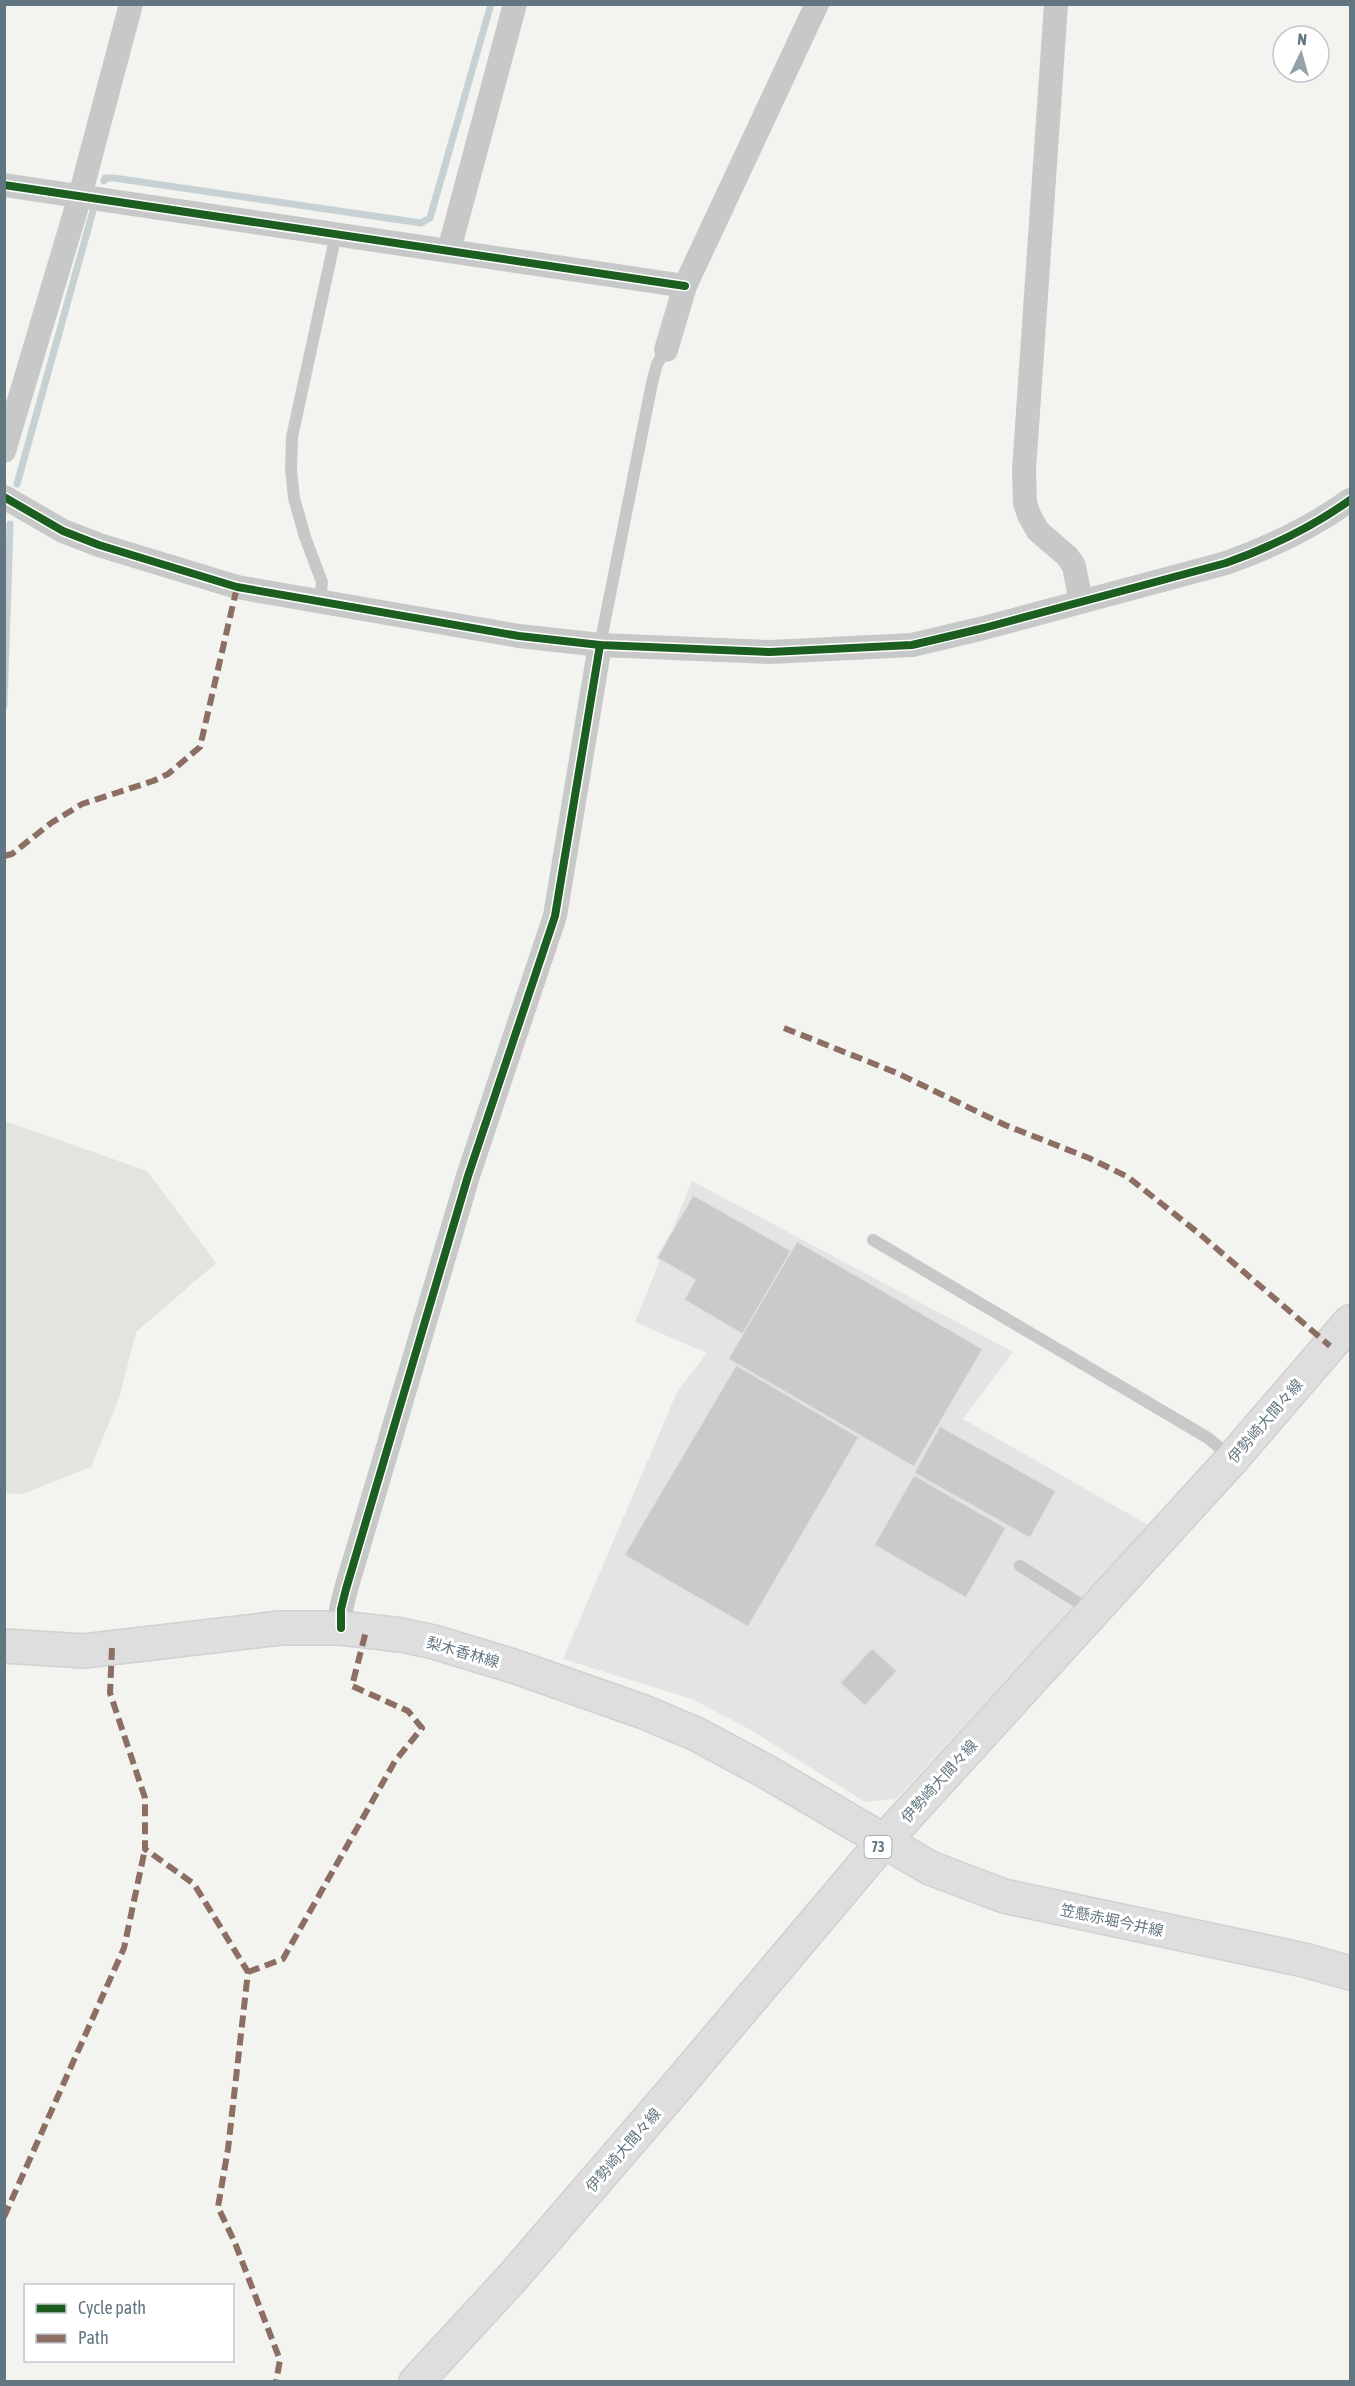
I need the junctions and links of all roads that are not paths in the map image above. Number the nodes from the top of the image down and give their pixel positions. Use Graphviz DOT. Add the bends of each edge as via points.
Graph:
graph roads {
  1 [pos="131,4"];
  2 [pos="515,4"];
  3 [pos="817,4"];
  4 [pos="1056,4"];
  5 [pos="4,185"];
  6 [pos="80,196"];
  7 [pos="336,234"];
  8 [pos="450,250"];
  9 [pos="685,286"];
  10 [pos="666,350"];
  11 [pos="4,451"];
  12 [pos="4,497"];
  13 [pos="1350,500"];
  14 [pos="320,602"];
  15 [pos="1081,602"];
  16 [pos="600,645"];
  17 [pos="873,1240"];
  18 [pos="1350,1322"];
  19 [pos="1233,1458"];
  20 [pos="1020,1566"];
  21 [pos="1091,1614"];
  22 [pos="341,1628"];
  23 [pos="4,1646"];
  24 [pos="883,1842"];
  25 [pos="1350,1972"];
  26 [pos="416,2382"];
  1 -- 6 [label="street"];
  2 -- 8 [label="street"];
  3 -- 9 [label="street"];
  4 -- 15 [label="street" via="1024,492 1033,524 1074,566"];
  5 -- 6 [label="street"];
  6 -- 7 [label="street"];
  6 -- 11 [label="street"];
  7 -- 8 [label="street"];
  7 -- 14 [label="lane" via="292,437 294,498 322,582"];
  8 -- 9 [label="street"];
  9 -- 10 [label="street"];
  10 -- 16 [label="lane" via="652,383"];
  12 -- 14 [label="street" via="63,531 131,556 237,587"];
  13 -- 15 [label="street" via="1319,522 1259,551"];
  14 -- 16 [label="street" via="519,636"];
  15 -- 16 [label="street" via="912,645 770,652"];
  16 -- 22 [label="street" via="555,916 437,1279 346,1589"];
  17 -- 19 [label="lane" via="1208,1438"];
  18 -- 19 [label="main road, 伊勢崎大間々線 / 73"];
  19 -- 21 [label="main road, 伊勢崎大間々線 / 73"];
  20 -- 21 [label="lane"];
  21 -- 24 [label="main road, 伊勢崎大間々線 / 73"];
  22 -- 23 [label="main road, 梨木香林線" via="280,1628 84,1651"];
  22 -- 24 [label="main road, 梨木香林線" via="434,1642 644,1712 726,1749"];
  24 -- 25 [label="main road, 笠懸赤堀今井線" via="930,1868 1004,1896"];
  24 -- 26 [label="main road, 伊勢崎大間々線 / 73" via="512,2278"];
}
